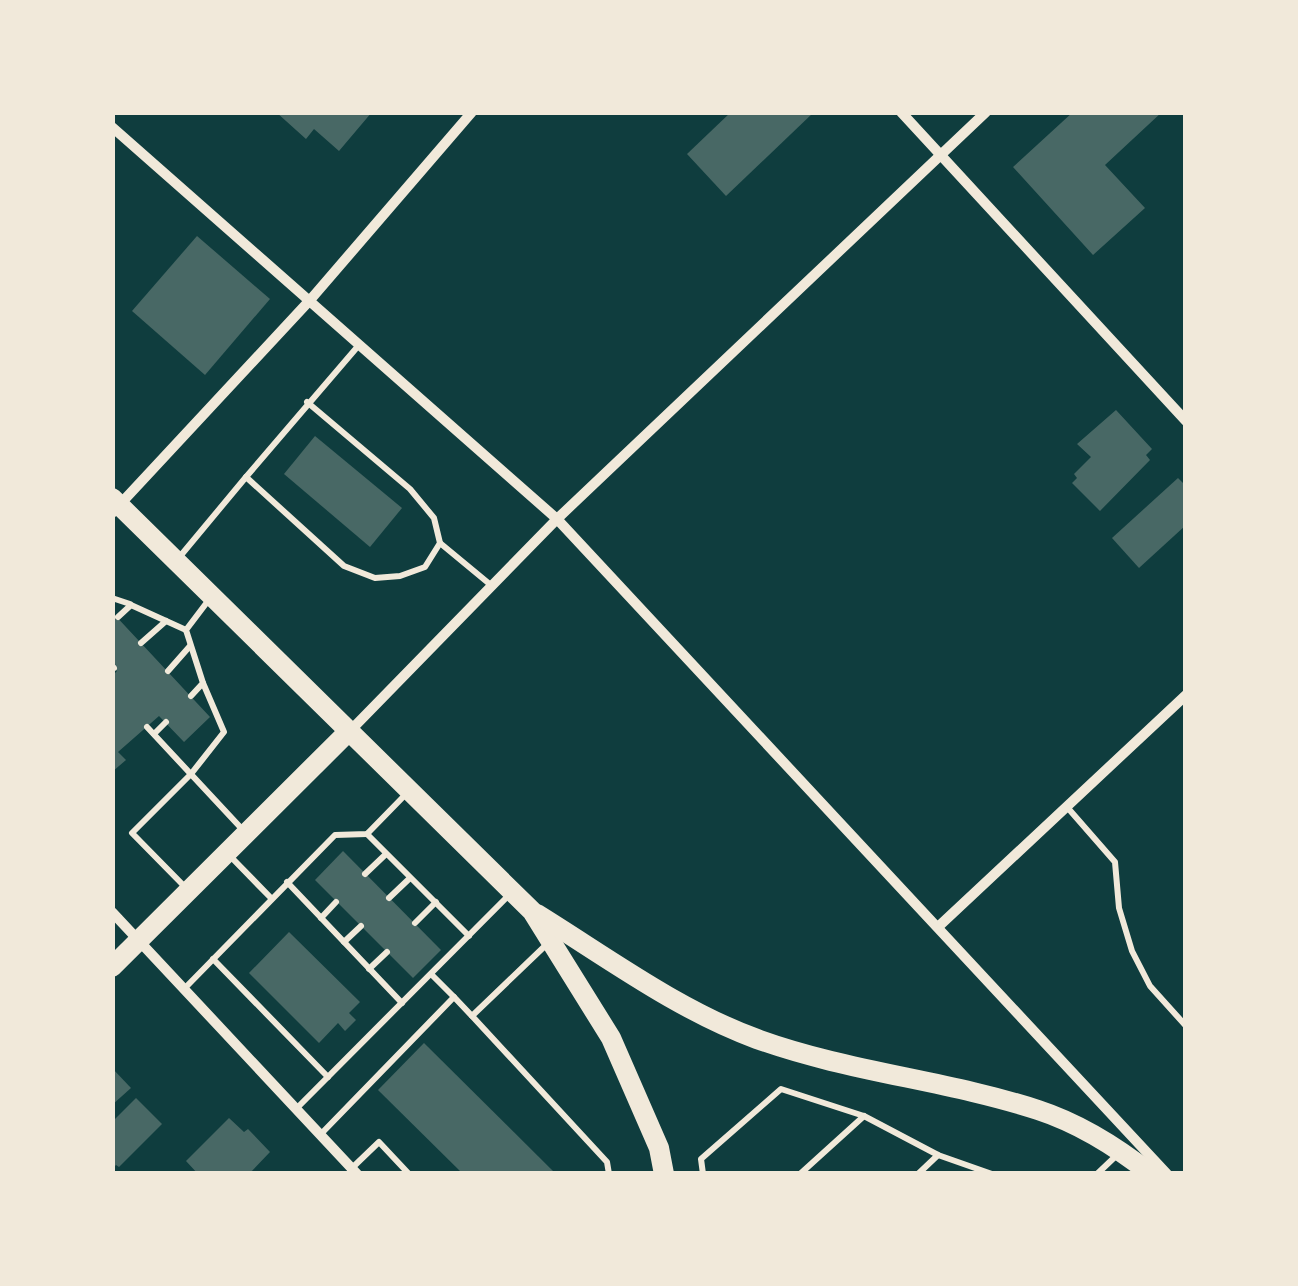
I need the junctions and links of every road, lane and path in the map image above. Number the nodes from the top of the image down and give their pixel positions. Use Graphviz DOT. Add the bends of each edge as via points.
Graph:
graph roads {
  1 [pos="472,112"];
  2 [pos="901,112"];
  3 [pos="986,112"];
  4 [pos="112,126"];
  5 [pos="942,155"];
  6 [pos="310,299"];
  7 [pos="360,344"];
  8 [pos="307,402"];
  9 [pos="1186,421"];
  10 [pos="246,477"];
  11 [pos="115,505"];
  12 [pos="557,520"];
  13 [pos="440,544"];
  14 [pos="176,561"];
  15 [pos="492,586"];
  16 [pos="211,596"];
  17 [pos="112,598"];
  18 [pos="131,605"];
  19 [pos="118,618"];
  20 [pos="166,621"];
  21 [pos="186,630"];
  22 [pos="141,643"];
  23 [pos="191,646"];
  24 [pos="168,671"];
  25 [pos="203,683"];
  26 [pos="1186,695"];
  27 [pos="191,696"];
  28 [pos="166,722"];
  29 [pos="147,727"];
  30 [pos="349,731"];
  31 [pos="154,734"];
  32 [pos="191,774"];
  33 [pos="410,790"];
  34 [pos="1066,806"];
  35 [pos="246,834"];
  36 [pos="367,834"];
  37 [pos="227,853"];
  38 [pos="386,853"];
  39 [pos="365,874"];
  40 [pos="410,877"];
  41 [pos="287,882"];
  42 [pos="189,890"];
  43 [pos="512,892"];
  44 [pos="271,898"];
  45 [pos="389,898"];
  46 [pos="336,902"];
  47 [pos="436,902"];
  48 [pos="532,911"];
  49 [pos="112,912"];
  50 [pos="321,918"];
  51 [pos="414,923"];
  52 [pos="361,926"];
  53 [pos="938,927"];
  54 [pos="469,936"];
  55 [pos="139,940"];
  56 [pos="550,940"];
  57 [pos="344,942"];
  58 [pos="387,952"];
  59 [pos="213,959"];
  60 [pos="112,968"];
  61 [pos="370,969"];
  62 [pos="431,974"];
  63 [pos="184,989"];
  64 [pos="454,996"];
  65 [pos="402,1003"];
  66 [pos="472,1016"];
  67 [pos="1186,1026"];
  68 [pos="328,1077"];
  69 [pos="296,1109"];
  70 [pos="864,1116"];
  71 [pos="320,1134"];
  72 [pos="1122,1150"];
  73 [pos="938,1155"];
  74 [pos="354,1171"];
  75 [pos="409,1174"];
  76 [pos="609,1174"];
  77 [pos="664,1174"];
  78 [pos="703,1174"];
  79 [pos="800,1174"];
  80 [pos="918,1174"];
  81 [pos="992,1174"];
  82 [pos="1097,1174"];
  83 [pos="1150,1174"];
  84 [pos="1167,1174"];
  1 -- 6 [label="street"];
  2 -- 5 [label="street"];
  3 -- 5 [label="street"];
  4 -- 6 [label="street"];
  5 -- 9 [label="street"];
  5 -- 12 [label="street"];
  6 -- 7 [label="street"];
  6 -- 11 [label="street"];
  7 -- 8 [label="lane"];
  7 -- 12 [label="street"];
  8 -- 10 [label="lane"];
  8 -- 13 [label="lane" via="410,489 434,518"];
  10 -- 13 [label="lane" via="344,566 375,578 425,567"];
  10 -- 14 [label="lane"];
  11 -- 14 [label="main road"];
  12 -- 15 [label="street"];
  12 -- 53 [label="street"];
  13 -- 15 [label="lane"];
  14 -- 16 [label="main road"];
  15 -- 30 [label="street"];
  16 -- 21 [label="lane"];
  16 -- 30 [label="main road"];
  17 -- 18 [label="lane"];
  18 -- 19 [label="lane"];
  18 -- 20 [label="lane"];
  20 -- 21 [label="lane"];
  20 -- 22 [label="lane"];
  21 -- 23 [label="lane"];
  23 -- 24 [label="lane"];
  23 -- 25 [label="lane"];
  25 -- 27 [label="lane"];
  25 -- 32 [label="lane" via="224,732"];
  26 -- 34 [label="street"];
  28 -- 31 [label="lane"];
  29 -- 31 [label="lane"];
  30 -- 33 [label="main road"];
  30 -- 35 [label="main road"];
  31 -- 32 [label="lane"];
  32 -- 35 [label="lane"];
  32 -- 42 [label="lane" via="132,832"];
  33 -- 36 [label="lane"];
  33 -- 43 [label="main road"];
  34 -- 53 [label="street"];
  34 -- 67 [label="lane" via="1114,862 1132,951 1150,986"];
  35 -- 37 [label="main road"];
  36 -- 38 [label="lane"];
  36 -- 41 [label="lane" via="335,835"];
  37 -- 42 [label="main road"];
  37 -- 44 [label="lane"];
  38 -- 39 [label="lane"];
  38 -- 40 [label="lane"];
  40 -- 45 [label="lane"];
  40 -- 47 [label="lane"];
  41 -- 44 [label="lane"];
  41 -- 50 [label="lane"];
  42 -- 55 [label="main road"];
  43 -- 48 [label="main road"];
  43 -- 54 [label="lane"];
  44 -- 59 [label="lane"];
  46 -- 50 [label="lane"];
  47 -- 51 [label="lane"];
  47 -- 54 [label="lane"];
  48 -- 56 [label="main road"];
  48 -- 72 [label="main road" via="679,1002 754,1038 1041,1111"];
  49 -- 55 [label="street"];
  50 -- 57 [label="lane"];
  52 -- 57 [label="lane"];
  53 -- 84 [label="street"];
  54 -- 62 [label="lane"];
  55 -- 60 [label="main road"];
  55 -- 63 [label="street"];
  56 -- 66 [label="lane"];
  56 -- 77 [label="main road" via="611,1038"];
  57 -- 61 [label="lane"];
  58 -- 61 [label="lane"];
  59 -- 63 [label="lane"];
  59 -- 68 [label="lane"];
  61 -- 65 [label="lane"];
  62 -- 64 [label="lane"];
  62 -- 65 [label="lane"];
  63 -- 69 [label="street"];
  64 -- 66 [label="lane"];
  64 -- 71 [label="lane"];
  65 -- 68 [label="lane"];
  66 -- 76 [label="lane" via="607,1162"];
  68 -- 69 [label="lane"];
  69 -- 71 [label="street"];
  70 -- 73 [label="lane"];
  70 -- 78 [label="lane" via="781,1088 701,1158"];
  70 -- 79 [label="lane"];
  71 -- 74 [label="street"];
  72 -- 82 [label="lane"];
  72 -- 83 [label="main road"];
  73 -- 80 [label="lane"];
  73 -- 81 [label="lane"];
  74 -- 75 [label="lane" via="379,1142"];
}
